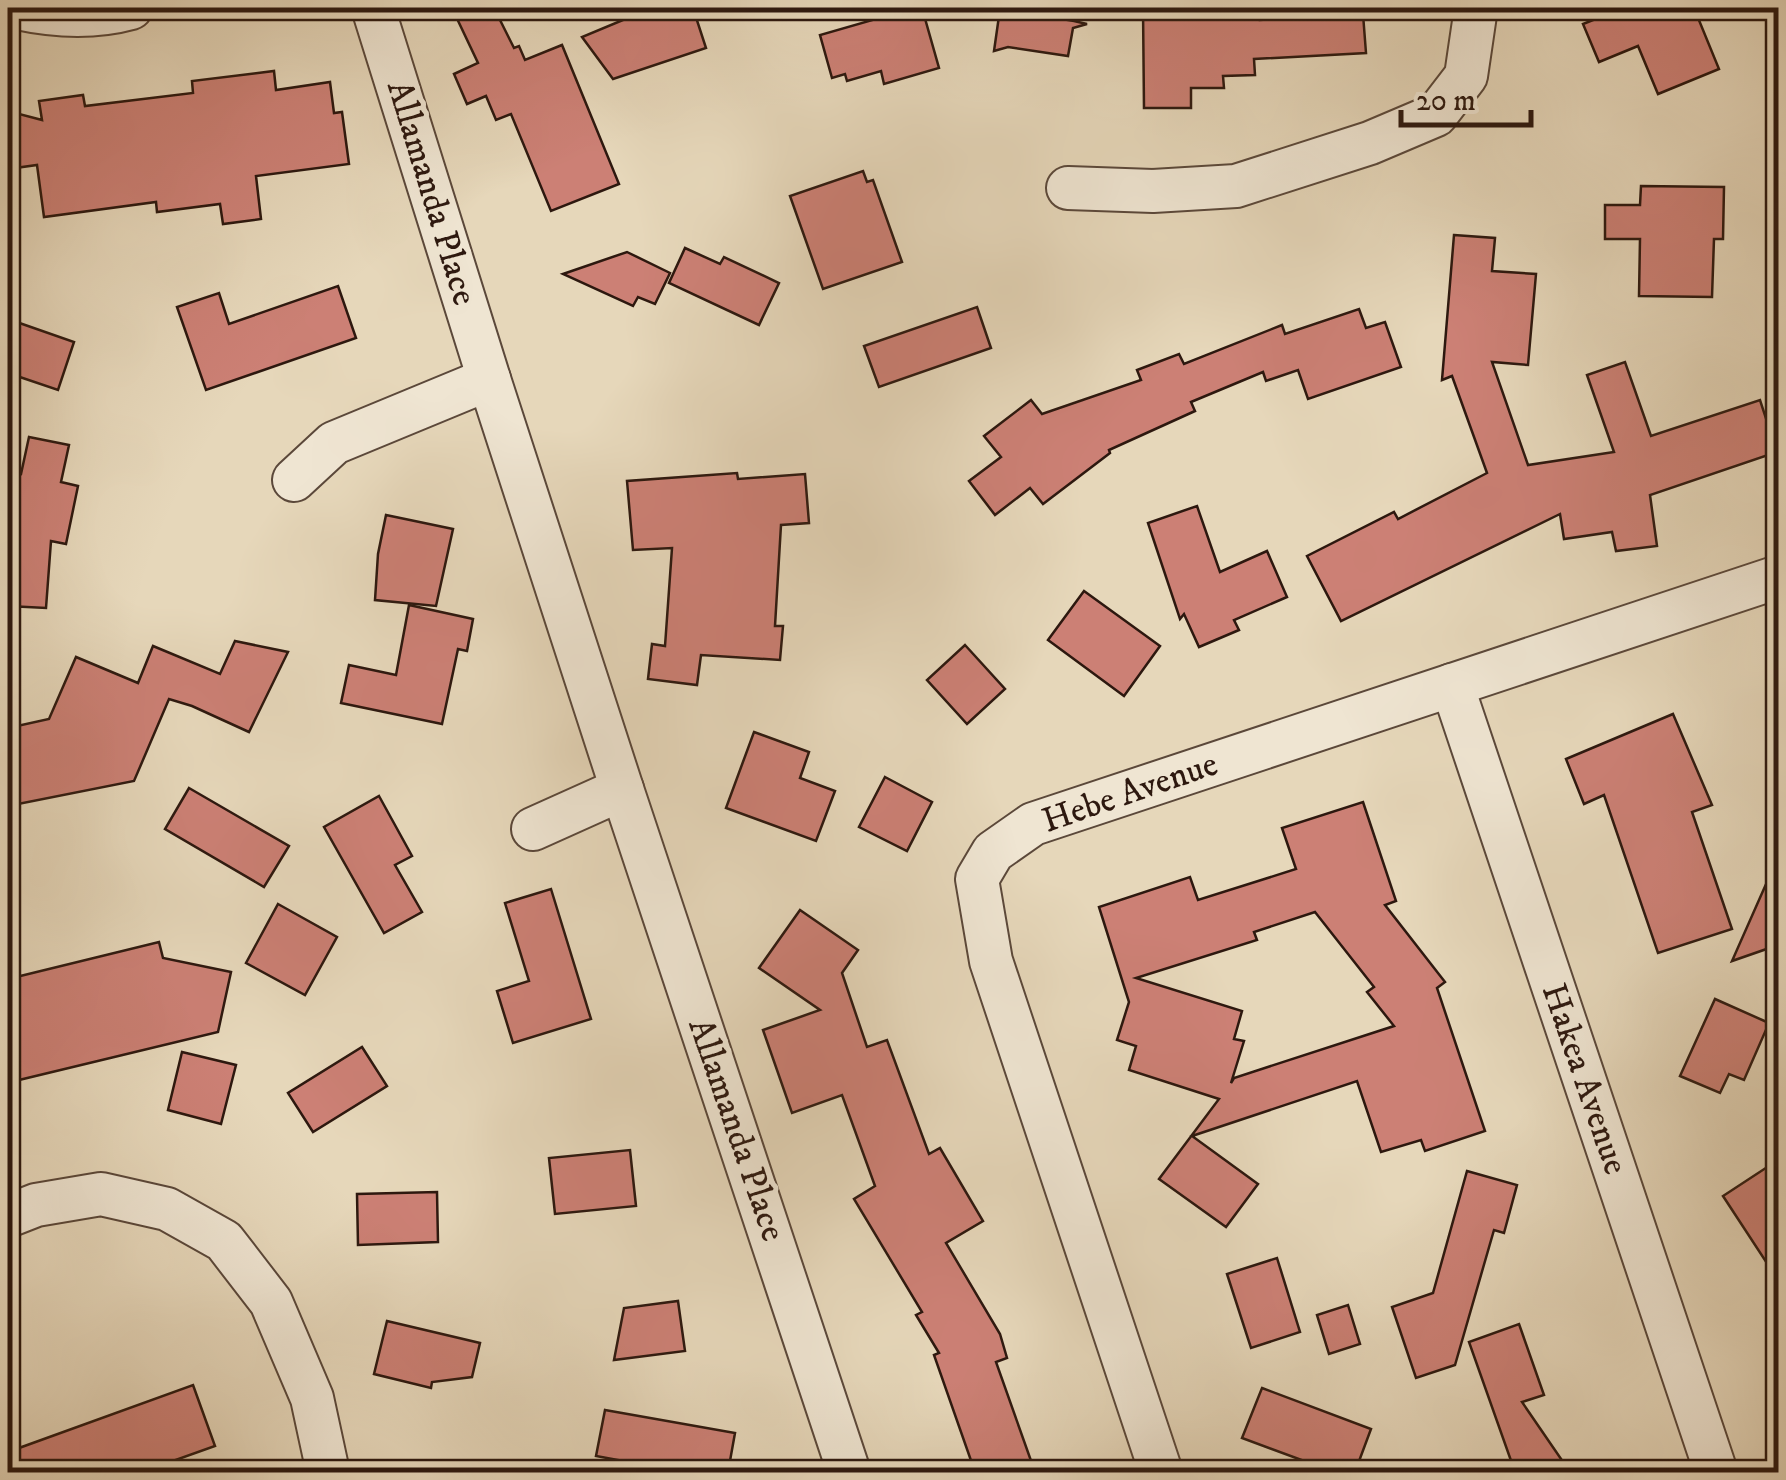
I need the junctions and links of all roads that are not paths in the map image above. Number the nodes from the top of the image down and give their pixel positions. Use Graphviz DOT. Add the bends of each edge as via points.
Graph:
graph roads {
  1 [pos="17,8"];
  2 [pos="132,8"];
  3 [pos="374,8"];
  4 [pos="1476,8"];
  5 [pos="1068,188"];
  6 [pos="489,379"];
  7 [pos="294,480"];
  8 [pos="1778,576"];
  9 [pos="1452,685"];
  10 [pos="622,789"];
  11 [pos="533,828"];
  12 [pos="8,1216"];
  13 [pos="328,1472"];
  14 [pos="849,1472"];
  15 [pos="1161,1472"];
  16 [pos="1716,1472"];
  1 -- 2 [label="street" via="109,14"];
  3 -- 6 [label="street, Allamanda Place"];
  4 -- 5 [label="street" via="1466,76 1436,114 1236,186 1154,192"];
  6 -- 7 [label="street" via="334,443"];
  6 -- 10 [label="street, Allamanda Place"];
  8 -- 9 [label="street, Hebe Avenue"];
  9 -- 15 [label="street, Hebe Avenue" via="1033,824 993,852 977,879 991,961"];
  9 -- 16 [label="street, Hakea Avenue"];
  10 -- 11 [label="street"];
  10 -- 14 [label="street, Allamanda Place"];
  12 -- 13 [label="street" via="102,1194 167,1210 224,1241 271,1302 312,1398"];
}
